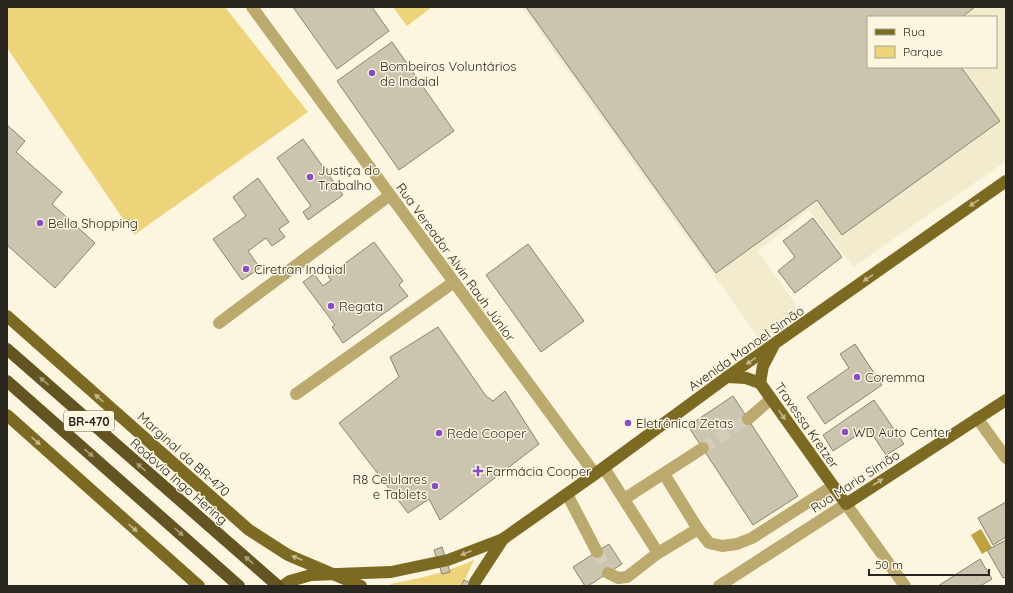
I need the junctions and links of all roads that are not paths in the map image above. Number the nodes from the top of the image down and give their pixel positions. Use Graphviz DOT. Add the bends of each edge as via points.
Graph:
graph roads {
  1 [pos="252,7"];
  2 [pos="1006,181"];
  3 [pos="390,195"];
  4 [pos="454,282"];
  5 [pos="7,316"];
  6 [pos="219,324"];
  7 [pos="774,344"];
  8 [pos="7,349"];
  9 [pos="727,377"];
  10 [pos="7,381"];
  11 [pos="760,383"];
  12 [pos="296,394"];
  13 [pos="771,399"];
  14 [pos="1006,400"];
  15 [pos="7,415"];
  16 [pos="977,418"];
  17 [pos="748,419"];
  18 [pos="703,448"];
  19 [pos="1006,458"];
  20 [pos="599,471"];
  21 [pos="664,474"];
  22 [pos="833,486"];
  23 [pos="567,494"];
  24 [pos="624,499"];
  25 [pos="846,504"];
  26 [pos="698,529"];
  27 [pos="503,539"];
  28 [pos="597,552"];
  29 [pos="658,553"];
  30 [pos="608,573"];
  31 [pos="333,574"];
  32 [pos="199,586"];
  33 [pos="239,586"];
  34 [pos="278,586"];
  35 [pos="283,586"];
  36 [pos="361,586"];
  37 [pos="474,586"];
  38 [pos="719,586"];
  39 [pos="905,586"];
  1 -- 3 [label="street, Rua Vereador Alvin Rauh Júnior"];
  2 -- 7 [label="main road, Avenida Manoel Simão, one-way"];
  3 -- 4 [label="street, Rua Vereador Alvin Rauh Júnior"];
  3 -- 6 [label="street"];
  4 -- 12 [label="street"];
  4 -- 20 [label="street, Rua Vereador Alvin Rauh Júnior"];
  31 -- 5 [label="main road, Marginal da BR-470, one-way" via="288,555 249,530"];
  7 -- 9 [label="main road, Avenida Manoel Simão, one-way"];
  7 -- 11 [label="main road, Travessa Kretzer" via="763,366"];
  34 -- 8 [label="highway, Rodovia Ingo Hering / BR-470, one-way"];
  9 -- 11 [label="main road, Travessa Kretzer" via="746,378"];
  9 -- 20 [label="main road, Avenida Manoel Simão"];
  10 -- 33 [label="highway, BR-470, one-way"];
  11 -- 13 [label="main road, Travessa Kretzer"];
  13 -- 17 [label="street"];
  13 -- 22 [label="main road, Travessa Kretzer, one-way"];
  14 -- 16 [label="main road, Rua Maria Simão"];
  15 -- 32 [label="main road, one-way"];
  16 -- 19 [label="street"];
  25 -- 16 [label="main road, Rua Maria Simão, one-way"];
  18 -- 21 [label="street"];
  20 -- 23 [label="main road, Avenida Manoel Simão"];
  20 -- 24 [label="street, Rua Vereador Alvin Rauh Júnior"];
  21 -- 24 [label="street"];
  21 -- 26 [label="street"];
  22 -- 25 [label="main road, Travessa Kretzer"];
  22 -- 26 [label="street" via="752,538 737,544 722,546 709,543"];
  23 -- 27 [label="main road, Avenida Manoel Simão"];
  23 -- 28 [label="street"];
  24 -- 29 [label="street, Rua Vereador Alvin Rauh Júnior"];
  25 -- 38 [label="street, Rua Maria Simão"];
  25 -- 39 [label="street"];
  26 -- 29 [label="street"];
  27 -- 31 [label="main road, Avenida Manoel Simão, one-way" via="448,560 399,571"];
  27 -- 37 [label="main road, Avenida Manoel Simão"];
  29 -- 30 [label="street" via="627,577 618,578"];
  31 -- 35 [label="main road, Avenida Manoel Simão" via="311,575"];
  31 -- 36 [label="main road, Marginal da BR-470"];
}
